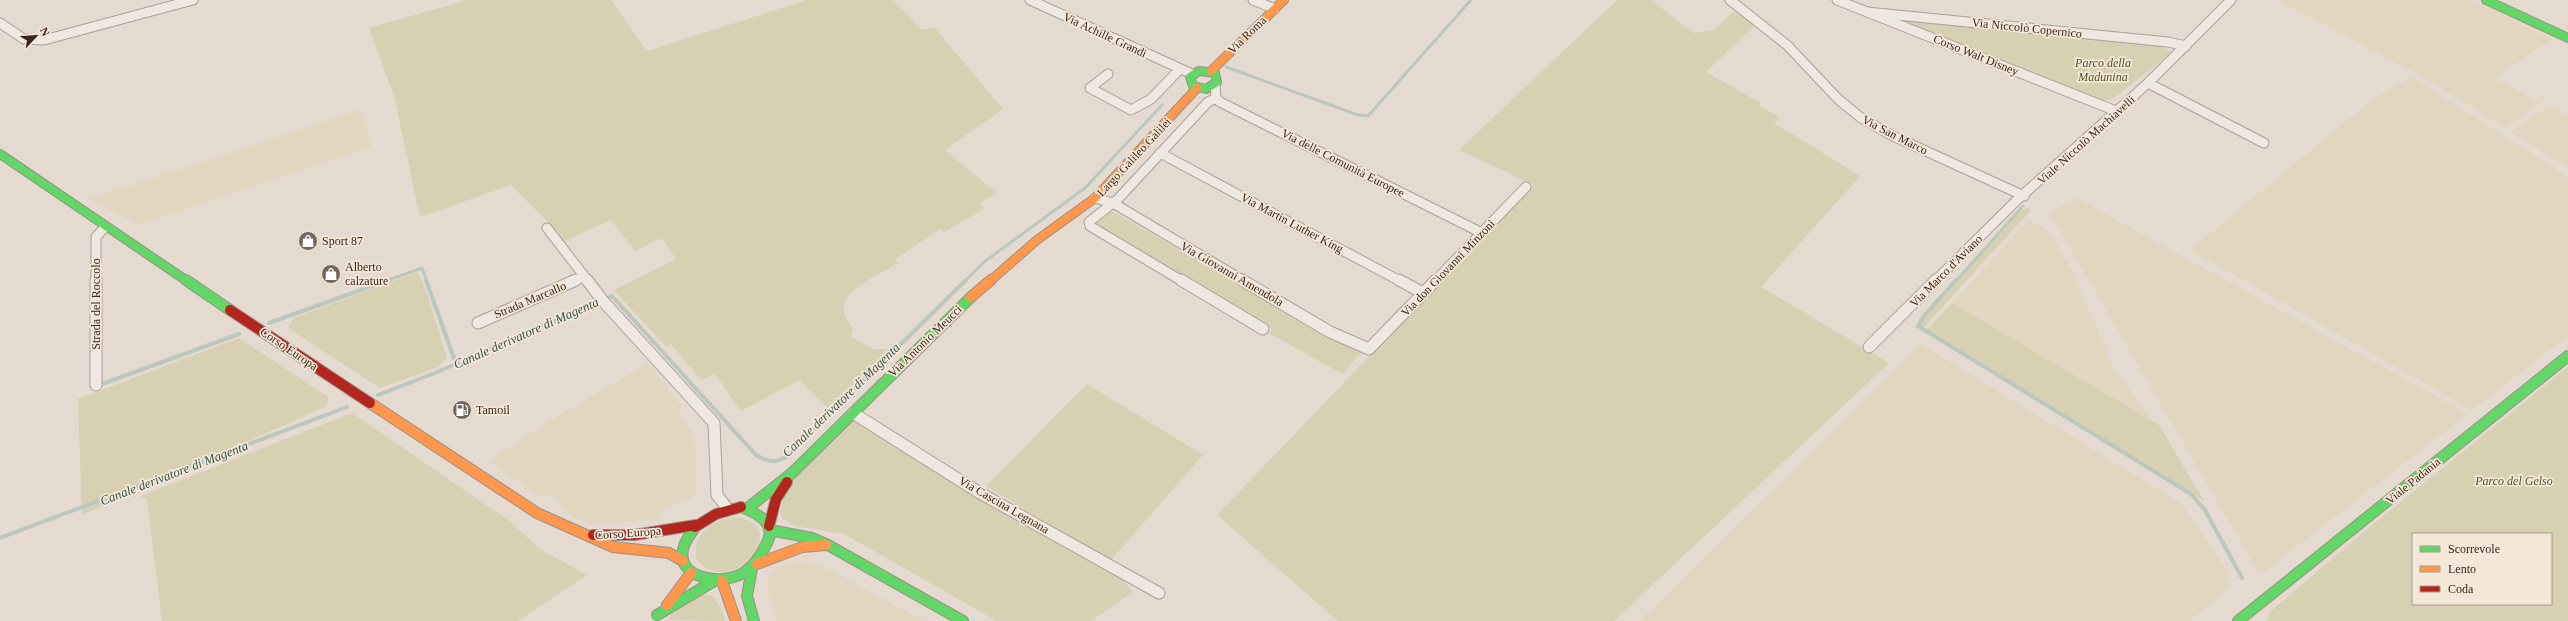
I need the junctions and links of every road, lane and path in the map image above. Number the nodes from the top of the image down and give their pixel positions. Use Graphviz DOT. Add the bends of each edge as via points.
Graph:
graph roads {
  1 [pos="1030,0"];
  2 [pos="1253,0"];
  3 [pos="1284,0"];
  4 [pos="1730,0"];
  5 [pos="1837,0"];
  6 [pos="2231,0"];
  7 [pos="2486,0"];
  8 [pos="189,1"];
  9 [pos="1275,9"];
  10 [pos="1867,12"];
  11 [pos="0,23"];
  12 [pos="2568,38"];
  13 [pos="2186,46"];
  14 [pos="1180,69"];
  15 [pos="1211,71"];
  16 [pos="1108,74"];
  17 [pos="1192,74"];
  18 [pos="2148,83"];
  19 [pos="1215,85"];
  20 [pos="1196,88"];
  21 [pos="1216,98"];
  22 [pos="2116,111"];
  23 [pos="2264,143"];
  24 [pos="1160,153"];
  25 [pos="0,154"];
  26 [pos="1526,187"];
  27 [pos="2024,196"];
  28 [pos="1095,198"];
  29 [pos="1113,203"];
  30 [pos="1065,220"];
  31 [pos="105,227"];
  32 [pos="547,228"];
  33 [pos="1482,233"];
  34 [pos="583,277"];
  35 [pos="1423,293"];
  36 [pos="478,323"];
  37 [pos="1263,329"];
  38 [pos="1869,348"];
  39 [pos="1369,349"];
  40 [pos="2568,356"];
  41 [pos="96,385"];
  42 [pos="853,412"];
  43 [pos="792,473"];
  44 [pos="727,508"];
  45 [pos="748,508"];
  46 [pos="696,525"];
  47 [pos="770,528"];
  48 [pos="584,536"];
  49 [pos="828,545"];
  50 [pos="683,561"];
  51 [pos="754,566"];
  52 [pos="691,573"];
  53 [pos="718,581"];
  54 [pos="1159,593"];
  55 [pos="657,619"];
  56 [pos="736,621"];
  57 [pos="754,621"];
  58 [pos="963,621"];
  59 [pos="2238,621"];
  1 -- 14 [label="street, Via Achille Grandi"];
  2 -- 9 [label="street"];
  3 -- 9 [label="main road, Via Roma"];
  4 -- 27 [label="street, Via San Marco" via="1788,45 1838,99 1860,117 1891,135"];
  5 -- 10 [label="street, Corso Walt Disney"];
  6 -- 13 [label="street, Viale Niccolò Machiavelli"];
  7 -- 12 [label="main road"];
  8 -- 11 [label="street" via="31,42 17,38"];
  9 -- 15 [label="main road, Via Roma"];
  10 -- 13 [label="street, Via Niccolò Copernico"];
  10 -- 22 [label="street, Corso Walt Disney"];
  13 -- 18 [label="street, Viale Niccolò Machiavelli"];
  14 -- 16 [label="street" via="1162,88 1138,108 1131,110 1090,88"];
  14 -- 17 [label="street, Via Achille Grandi"];
  15 -- 17 [label="main road"];
  15 -- 19 [label="main road" via="1218,79"];
  17 -- 20 [label="main road" via="1190,83"];
  18 -- 22 [label="street, Viale Niccolò Machiavelli"];
  18 -- 23 [label="street"];
  19 -- 20 [label="main road"];
  19 -- 21 [label="street"];
  20 -- 28 [label="main road, Largo Galileo Galilei"];
  21 -- 24 [label="street, Largo Galileo Galilei" via="1208,102"];
  21 -- 33 [label="street, Via delle Comunità Europee"];
  22 -- 27 [label="street, Viale Niccolò Machiavelli"];
  24 -- 29 [label="street, Largo Galileo Galilei"];
  24 -- 35 [label="street, Via Martin Luther King"];
  25 -- 31 [label="main road, Corso Europa"];
  26 -- 33 [label="street, Via don Giovanni Minzoni"];
  27 -- 38 [label="street, Via Marco d'Aviano" via="2016,201"];
  28 -- 29 [label="street, Via Giovanni Amendola"];
  28 -- 30 [label="main road, Largo Galileo Galilei"];
  29 -- 37 [label="street" via="1089,222 1090,226"];
  29 -- 39 [label="street, Via Giovanni Amendola" via="1330,332"];
  30 -- 42 [label="main road, Via Antonio Meucci" via="986,282"];
  31 -- 41 [label="street, Strada del Roccolo" via="96,237"];
  31 -- 48 [label="main road, Corso Europa" via="537,513"];
  32 -- 34 [label="street"];
  33 -- 35 [label="street, Via don Giovanni Minzoni"];
  34 -- 36 [label="street, Strada Marcallo"];
  34 -- 44 [label="street" via="714,423 717,495"];
  35 -- 39 [label="street, Via don Giovanni Minzoni"];
  40 -- 59 [label="main road, Viale Padania"];
  42 -- 43 [label="main road, Via Antonio Meucci"];
  42 -- 54 [label="street, Via Cascina Legnana" via="980,493"];
  43 -- 45 [label="main road, Via Antonio Meucci"];
  43 -- 47 [label="main road, Via Antonio Meucci" via="776,499"];
  44 -- 45 [label="main road"];
  44 -- 46 [label="main road" via="710,514"];
  45 -- 47 [label="main road" via="765,518"];
  46 -- 48 [label="main road, Corso Europa" via="634,535"];
  46 -- 50 [label="main road" via="687,536 682,549"];
  47 -- 49 [label="main road" via="812,538"];
  47 -- 51 [label="main road" via="770,542 765,554"];
  48 -- 50 [label="main road, Corso Europa" via="613,547 669,553"];
  49 -- 51 [label="main road" via="802,547"];
  49 -- 58 [label="main road"];
  50 -- 52 [label="main road"];
  51 -- 53 [label="main road" via="738,576"];
  51 -- 57 [label="main road" via="747,596"];
  52 -- 53 [label="main road" via="701,579"];
  52 -- 55 [label="main road"];
  53 -- 55 [label="main road"];
  53 -- 56 [label="main road"];
}
